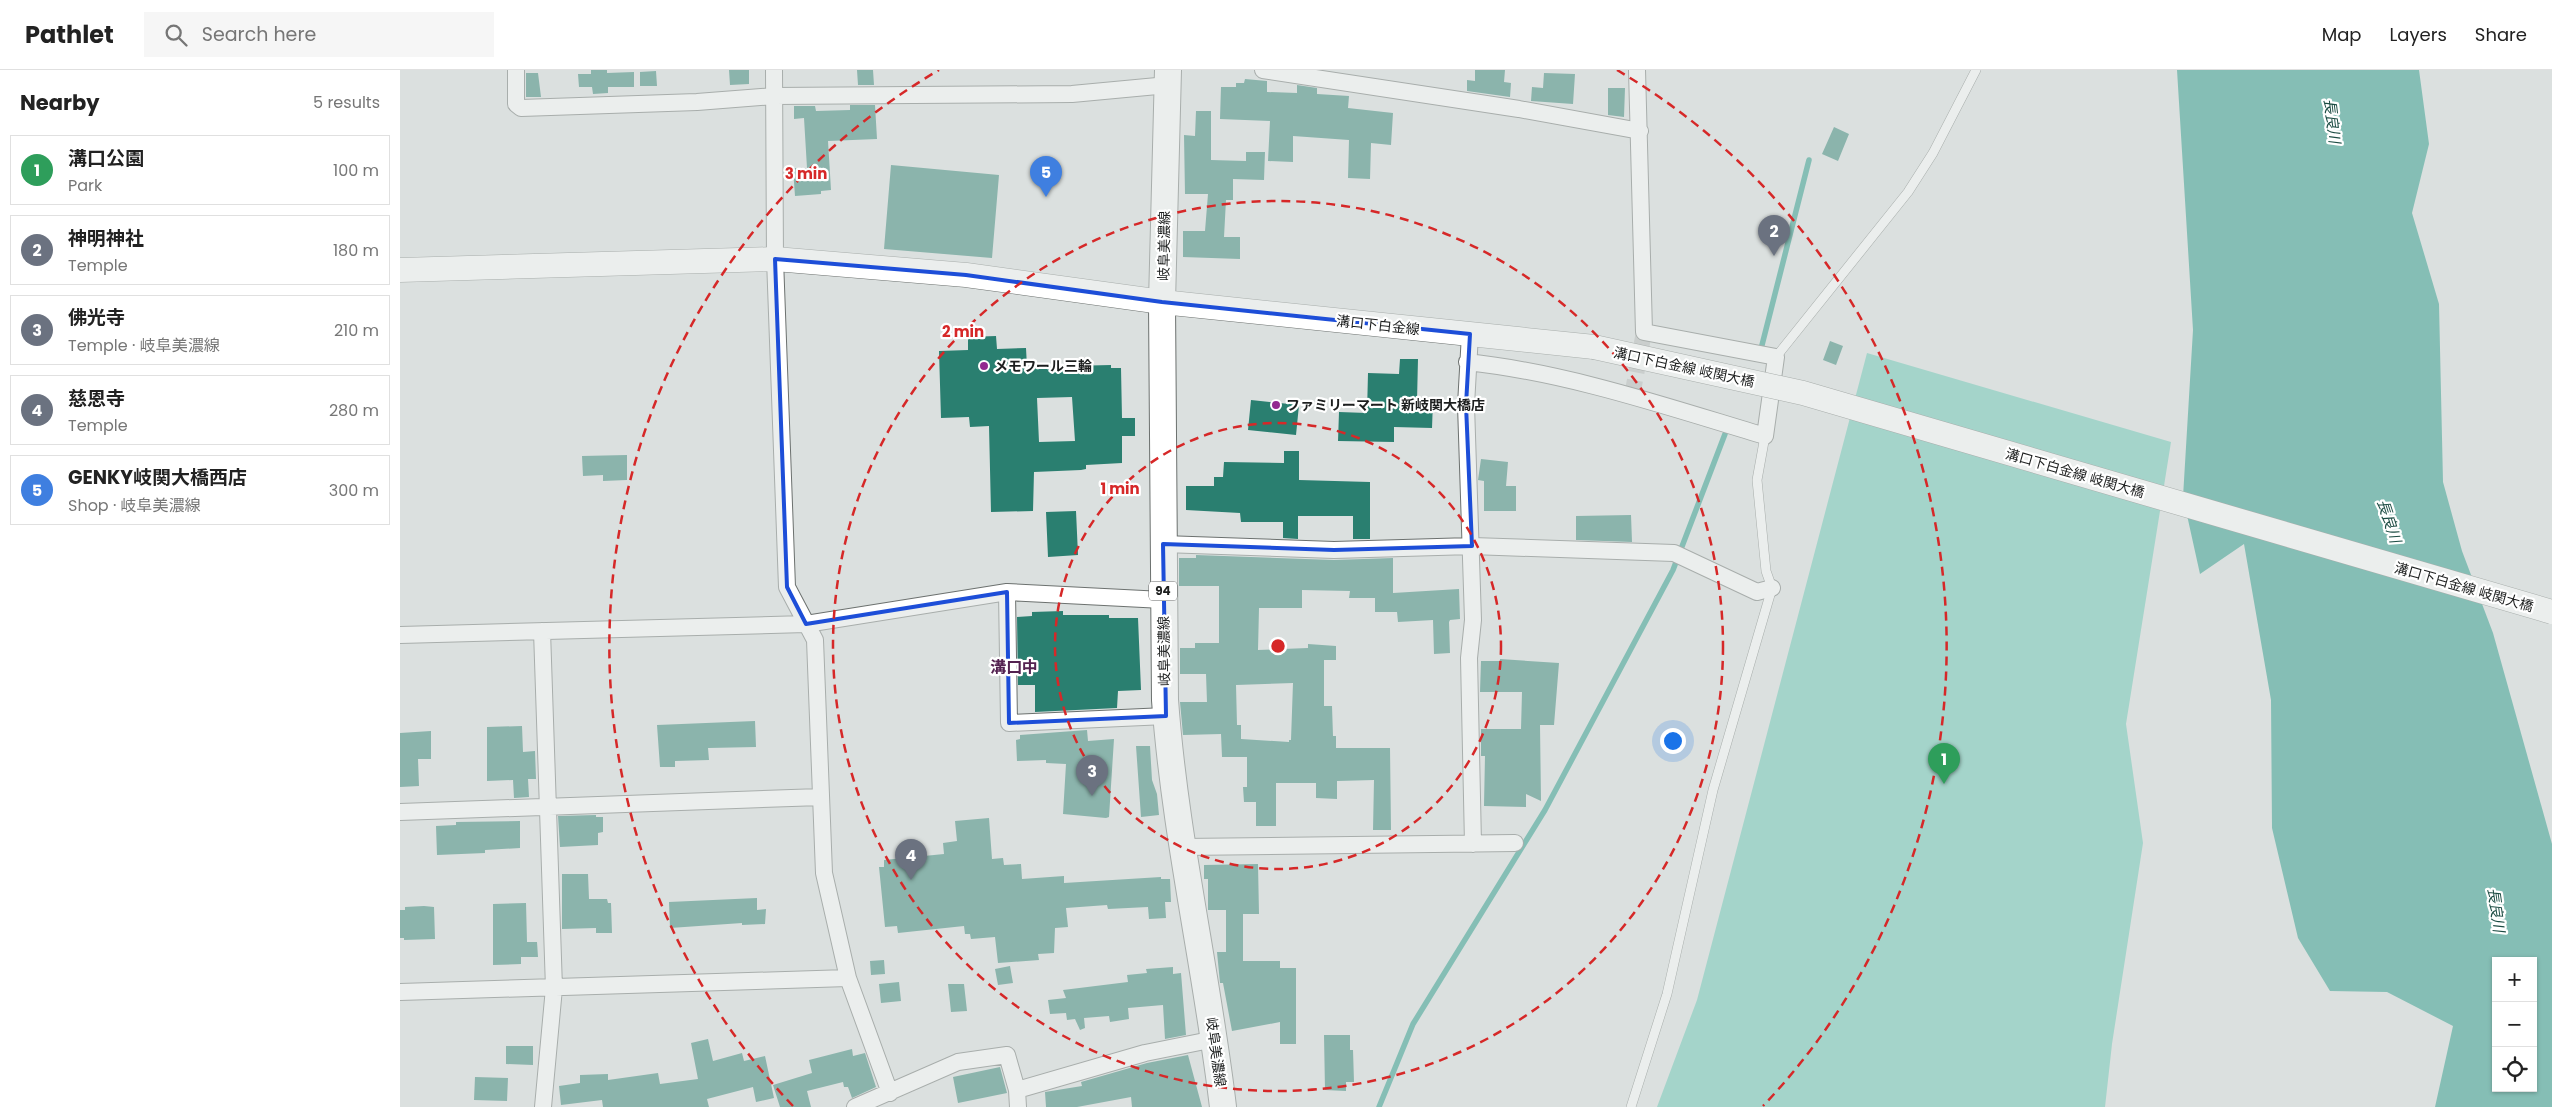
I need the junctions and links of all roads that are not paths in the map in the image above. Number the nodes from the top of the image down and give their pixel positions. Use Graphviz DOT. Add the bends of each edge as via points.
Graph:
graph roads {
  1 [pos="516,70"];
  2 [pos="774,70"];
  3 [pos="1263,70"];
  4 [pos="1637,70"];
  5 [pos="1976,70"];
  6 [pos="1168,77"];
  7 [pos="774,96"];
  8 [pos="1640,131"];
  9 [pos="775,259"];
  10 [pos="400,270"];
  11 [pos="1162,302"];
  12 [pos="1470,334"];
  13 [pos="1594,347"];
  14 [pos="1776,357"];
  15 [pos="1467,362"];
  16 [pos="1765,436"];
  17 [pos="1163,544"];
  18 [pos="1472,546"];
  19 [pos="1772,588"];
  20 [pos="1007,592"];
  21 [pos="1163,600"];
  22 [pos="2552,612"];
  23 [pos="806,624"];
  24 [pos="542,631"];
  25 [pos="400,635"];
  26 [pos="1166,716"];
  27 [pos="821,797"];
  28 [pos="548,806"];
  29 [pos="400,812"];
  30 [pos="1515,843"];
  31 [pos="1473,844"];
  32 [pos="1182,847"];
  33 [pos="848,978"];
  34 [pos="554,988"];
  35 [pos="400,992"];
  36 [pos="1215,1039"];
  37 [pos="1017,1090"];
  38 [pos="890,1093"];
  39 [pos="543,1107"];
  40 [pos="855,1107"];
  41 [pos="1018,1107"];
  42 [pos="1223,1107"];
  43 [pos="1631,1107"];
  1 -- 7 [label="street" via="516,104 521,108"];
  2 -- 7 [label="street"];
  3 -- 8 [label="street"];
  4 -- 8 [label="street"];
  5 -- 14 [label="lane" via="1933,153 1908,192"];
  6 -- 7 [label="street" via="1072,94"];
  6 -- 11 [label="main road, 岐阜美濃線 / 94"];
  7 -- 9 [label="street"];
  8 -- 14 [label="street" via="1644,332"];
  9 -- 10 [label="main road, 溝口下白金線"];
  9 -- 11 [label="main road, 溝口下白金線" via="966,275"];
  9 -- 23 [label="street" via="787,587"];
  11 -- 12 [label="main road, 溝口下白金線"];
  11 -- 17 [label="main road, 岐阜美濃線 / 94"];
  12 -- 13 [label="main road, 溝口下白金線"];
  12 -- 15 [label="street"];
  13 -- 22 [label="main road, 溝口下白金線 岐関大橋, bridge" via="1803,393"];
  14 -- 16 [label="street"];
  15 -- 16 [label="street" via="1505,366 1632,396"];
  15 -- 18 [label="street"];
  16 -- 19 [label="lane" via="1756,480 1766,571"];
  17 -- 18 [label="street" via="1334,550"];
  17 -- 21 [label="main road, 岐阜美濃線 / 94"];
  18 -- 19 [label="street" via="1680,555 1757,592"];
  18 -- 31 [label="street" via="1474,620 1469,658"];
  19 -- 43 [label="lane" via="1713,790 1667,994"];
  20 -- 21 [label="street"];
  20 -- 23 [label="street"];
  20 -- 26 [label="street" via="1009,723"];
  21 -- 26 [label="main road, 岐阜美濃線 / 94"];
  23 -- 24 [label="street"];
  23 -- 27 [label="street" via="815,640"];
  24 -- 25 [label="street"];
  24 -- 28 [label="street"];
  26 -- 32 [label="main road, 岐阜美濃線 / 94"];
  27 -- 28 [label="street"];
  27 -- 33 [label="street" via="824,873"];
  28 -- 29 [label="street"];
  28 -- 34 [label="street"];
  30 -- 31 [label="street"];
  31 -- 32 [label="street"];
  32 -- 36 [label="main road, 岐阜美濃線 / 94"];
  33 -- 34 [label="street"];
  33 -- 38 [label="street"];
  34 -- 35 [label="street"];
  34 -- 39 [label="street"];
  36 -- 37 [label="street" via="1145,1053"];
  36 -- 42 [label="main road, 岐阜美濃線 / 94"];
  37 -- 38 [label="street" via="1007,1055 958,1062"];
  37 -- 41 [label="street"];
  38 -- 40 [label="street"];
}
